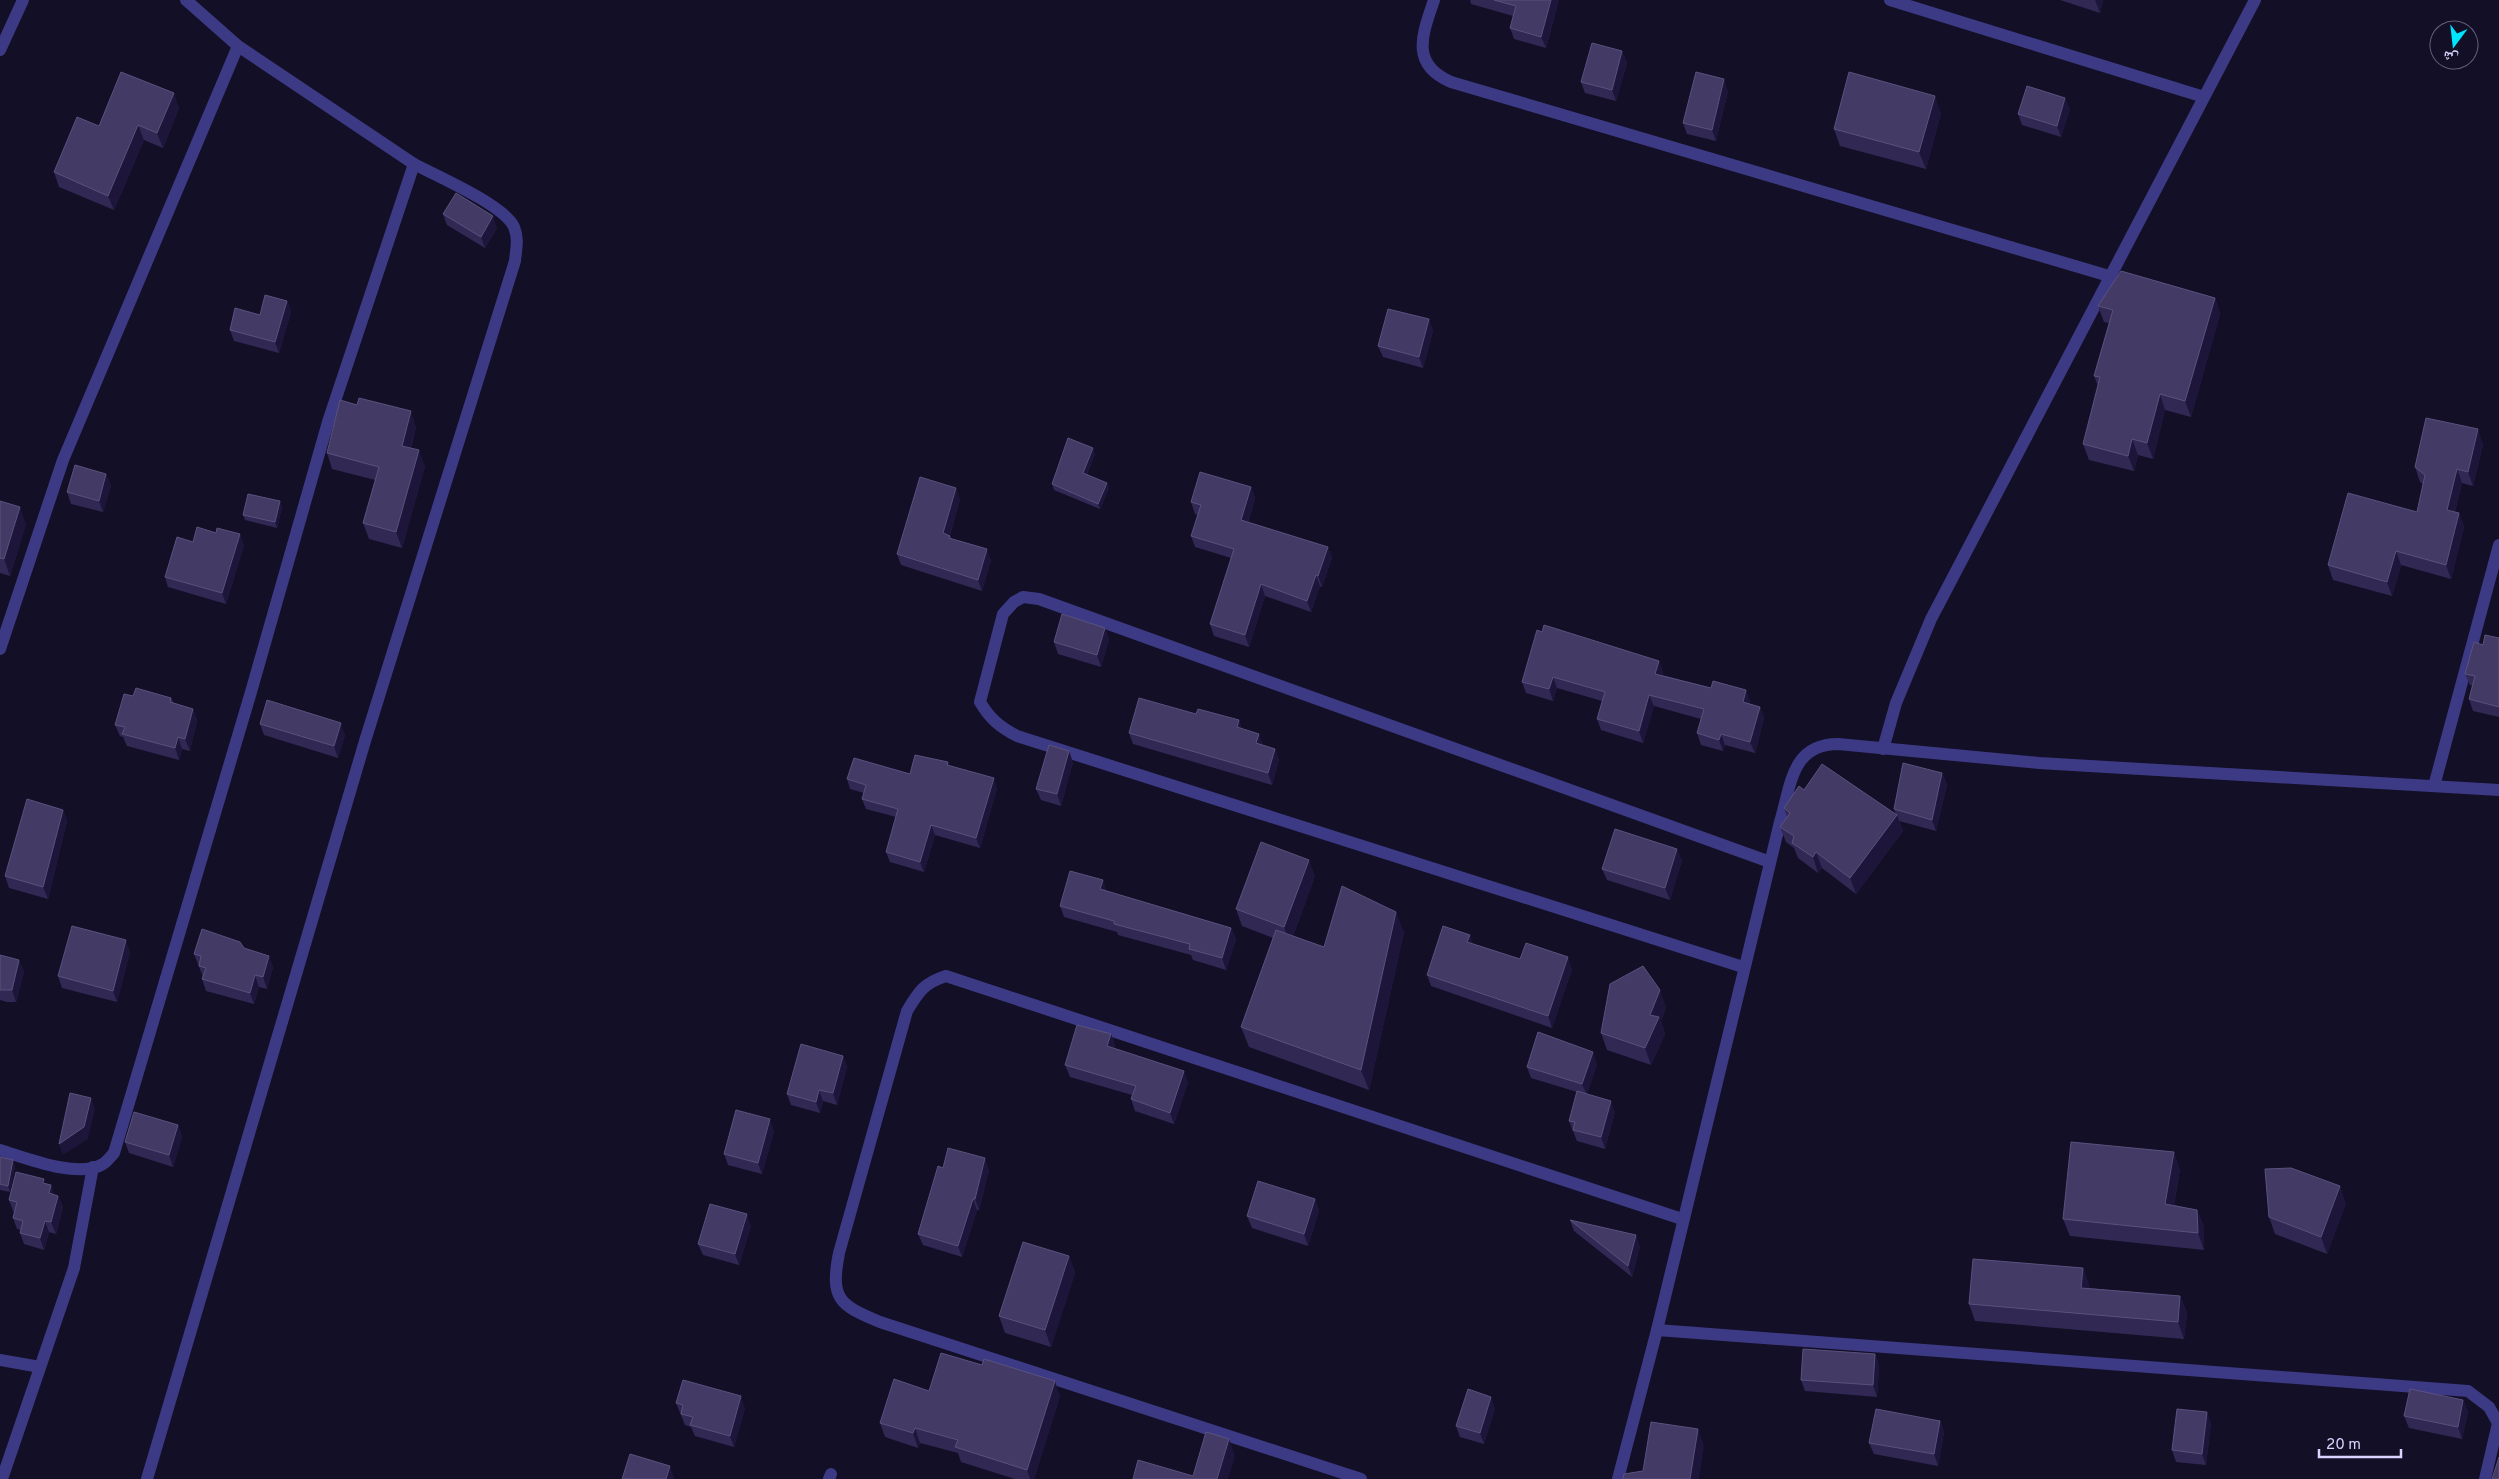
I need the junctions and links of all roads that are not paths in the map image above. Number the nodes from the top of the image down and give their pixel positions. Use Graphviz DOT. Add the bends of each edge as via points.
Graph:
graph roads {
  1 [pos="23,0"];
  2 [pos="186,0"];
  3 [pos="1434,0"];
  4 [pos="1890,0"];
  5 [pos="2255,0"];
  6 [pos="238,46"];
  7 [pos="0,50"];
  8 [pos="2204,97"];
  9 [pos="414,164"];
  10 [pos="2109,276"];
  11 [pos="2499,545"];
  12 [pos="0,649"];
  13 [pos="1883,749"];
  14 [pos="2434,786"];
  15 [pos="2499,790"];
  16 [pos="1770,862"];
  17 [pos="1743,968"];
  18 [pos="0,1150"];
  19 [pos="94,1167"];
  20 [pos="1682,1219"];
  21 [pos="1657,1330"];
  22 [pos="0,1360"];
  23 [pos="40,1367"];
  24 [pos="2,1479"];
  25 [pos="147,1479"];
  26 [pos="1361,1479"];
  27 [pos="1618,1479"];
  28 [pos="2485,1479"];
  1 -- 7 [label="street"];
  2 -- 6 [label="street"];
  3 -- 10 [label="street" via="1422,42 1423,58 1441,78"];
  4 -- 8 [label="street"];
  5 -- 8 [label="street"];
  6 -- 9 [label="street"];
  6 -- 12 [label="street" via="63,460"];
  8 -- 10 [label="street"];
  9 -- 19 [label="street" via="328,422 114,1153 104,1164"];
  9 -- 25 [label="street" via="502,211 513,225 518,240 514,261 365,741"];
  10 -- 13 [label="street" via="1931,619 1896,703"];
  11 -- 14 [label="street"];
  13 -- 14 [label="street" via="2039,763"];
  13 -- 16 [label="street" via="1824,744 1807,752 1796,764"];
  14 -- 15 [label="street"];
  16 -- 17 [label="street"];
  16 -- 17 [label="street" via="1039,599 1023,597 1003,614 980,702 999,727 1017,736"];
  17 -- 20 [label="street"];
  18 -- 19 [label="street" via="60,1167 86,1170"];
  19 -- 23 [label="street" via="74,1268"];
  20 -- 21 [label="street"];
  20 -- 26 [label="street" via="946,976 929,981 917,993 907,1011 839,1253 836,1293 851,1310 880,1322"];
  21 -- 27 [label="street"];
  21 -- 28 [label="street" via="2468,1391 2490,1407 2498,1423"];
  22 -- 23 [label="street"];
  23 -- 24 [label="street"];
}
